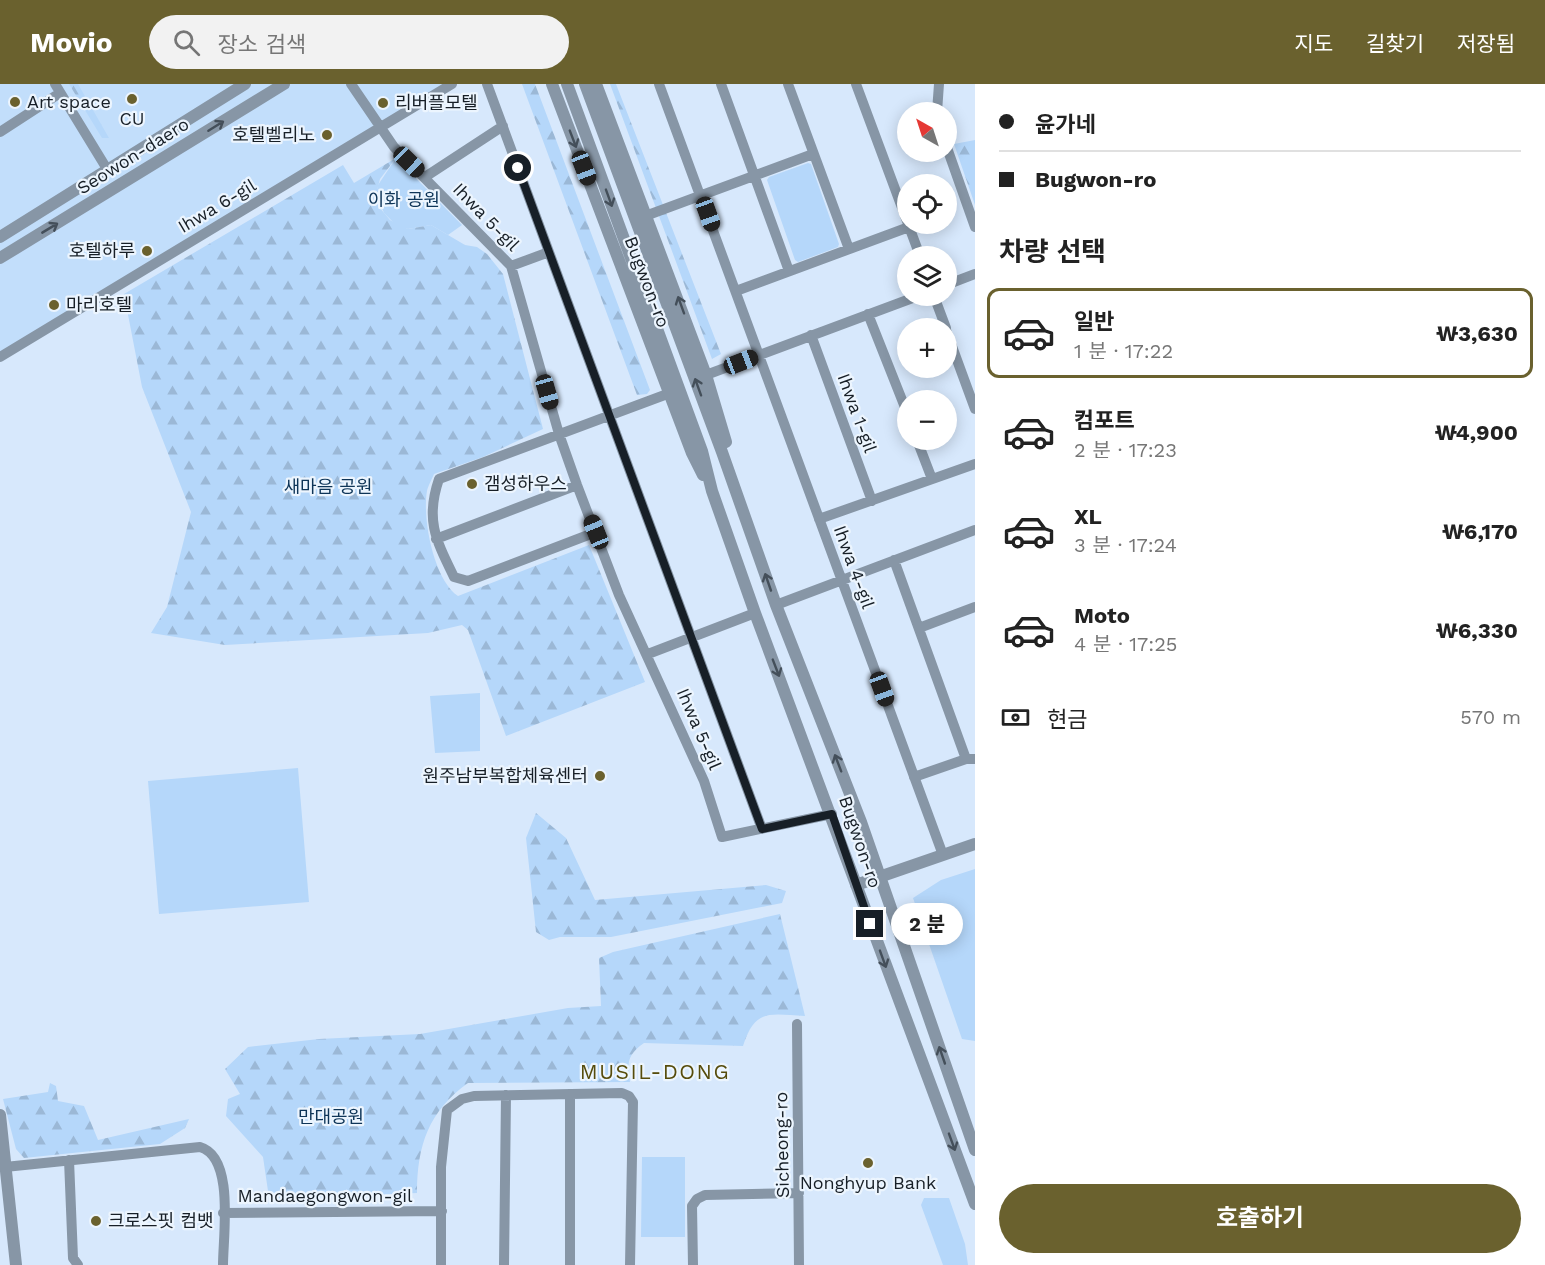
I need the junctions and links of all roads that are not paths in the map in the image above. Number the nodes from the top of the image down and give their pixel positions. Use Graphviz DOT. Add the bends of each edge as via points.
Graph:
graph roads {
  1 [pos="245,84"];
  2 [pos="284,84"];
  3 [pos="351,84"];
  4 [pos="452,84"];
  5 [pos="487,84"];
  6 [pos="552,84"];
  7 [pos="567,84"];
  8 [pos="585,84"];
  9 [pos="596,84"];
  10 [pos="659,84"];
  11 [pos="721,84"];
  12 [pos="788,84"];
  13 [pos="856,84"];
  14 [pos="939,84"];
  15 [pos="58,88"];
  16 [pos="938,102"];
  17 [pos="503,126"];
  18 [pos="380,129"];
  19 [pos="0,132"];
  20 [pos="813,154"];
  21 [pos="952,162"];
  22 [pos="107,169"];
  23 [pos="755,176"];
  24 [pos="425,177"];
  25 [pos="701,195"];
  26 [pos="897,195"];
  27 [pos="648,215"];
  28 [pos="975,227"];
  29 [pos="897,231"];
  30 [pos="0,237"];
  31 [pos="849,249"];
  32 [pos="549,252"];
  33 [pos="0,258"];
  34 [pos="511,266"];
  35 [pos="789,271"];
  36 [pos="975,274"];
  37 [pos="957,281"];
  38 [pos="735,291"];
  39 [pos="897,304"];
  40 [pos="868,314"];
  41 [pos="811,335"];
  42 [pos="758,355"];
  43 [pos="0,357"];
  44 [pos="957,359"];
  45 [pos="706,375"];
  46 [pos="898,390"];
  47 [pos="670,393"];
  48 [pos="975,409"];
  49 [pos="609,415"];
  50 [pos="559,434"];
  51 [pos="921,450"];
  52 [pos="975,464"];
  53 [pos="932,479"];
  54 [pos="733,481"];
  55 [pos="577,485"];
  56 [pos="712,492"];
  57 [pos="872,501"];
  58 [pos="819,519"];
  59 [pos="975,530"];
  60 [pos="596,532"];
  61 [pos="436,539"];
  62 [pos="894,560"];
  63 [pos="841,580"];
  64 [pos="776,605"];
  65 [pos="975,607"];
  66 [pos="755,613"];
  67 [pos="919,628"];
  68 [pos="692,638"];
  69 [pos="648,654"];
  70 [pos="971,759"];
  71 [pos="914,777"];
  72 [pos="832,814"];
  73 [pos="762,829"];
  74 [pos="975,844"];
  75 [pos="943,855"];
  76 [pos="880,877"];
  77 [pos="855,885"];
  78 [pos="797,1024"];
  79 [pos="570,1094"];
  80 [pos="506,1095"];
  81 [pos="0,1116"];
  82 [pos="975,1150"];
  83 [pos="69,1160"];
  84 [pos="5,1167"];
  85 [pos="799,1193"];
  86 [pos="975,1204"];
  87 [pos="442,1212"];
  88 [pos="223,1213"];
  89 [pos="16,1265"];
  90 [pos="78,1265"];
  91 [pos="223,1265"];
  92 [pos="441,1265"];
  93 [pos="504,1265"];
  94 [pos="570,1265"];
  95 [pos="630,1265"];
  96 [pos="693,1265"];
  97 [pos="799,1265"];
  1 -- 22 [label="street, Seowon-daero"];
  33 -- 2 [label="street, Seowon-daero, one-way"];
  3 -- 18 [label="street, Ihwa 5-gil"];
  4 -- 18 [label="street, Ihwa 6-gil"];
  5 -- 17 [label="street"];
  6 -- 47 [label="street, Bugwon-ro, one-way"];
  7 -- 56 [label="street, Bugwon-ro, one-way" via="702,451"];
  54 -- 8 [label="street, Bugwon-ro, one-way"];
  9 -- 27 [label="street, Bugwon-ro"];
  10 -- 25 [label="street, Ihwa 4-gil"];
  11 -- 23 [label="street"];
  12 -- 20 [label="street"];
  13 -- 26 [label="street"];
  14 -- 16 [label="street"];
  15 -- 19 [label="street"];
  15 -- 22 [label="street, Seowon-daero"];
  17 -- 24 [label="street"];
  17 -- 32 [label="street"];
  18 -- 24 [label="street, Ihwa 5-gil"];
  18 -- 43 [label="street, Ihwa 6-gil"];
  20 -- 23 [label="street"];
  20 -- 31 [label="street"];
  21 -- 28 [label="street"];
  22 -- 30 [label="street, Seowon-daero"];
  23 -- 25 [label="street"];
  23 -- 35 [label="street"];
  24 -- 34 [label="street, Ihwa 5-gil"];
  25 -- 27 [label="street"];
  25 -- 38 [label="street, Ihwa 4-gil"];
  45 -- 27 [label="street, Bugwon-ro, one-way"];
  29 -- 31 [label="street"];
  31 -- 35 [label="street"];
  32 -- 34 [label="street"];
  32 -- 49 [label="street"];
  34 -- 50 [label="street, Ihwa 5-gil"];
  35 -- 38 [label="street"];
  36 -- 37 [label="street"];
  38 -- 42 [label="street, Ihwa 4-gil"];
  39 -- 40 [label="street"];
  40 -- 41 [label="street"];
  40 -- 46 [label="street"];
  41 -- 42 [label="street"];
  41 -- 57 [label="street, Ihwa 1-gil"];
  42 -- 45 [label="street"];
  42 -- 58 [label="street, Ihwa 4-gil"];
  44 -- 48 [label="street"];
  45 -- 54 [label="street, Bugwon-ro" via="727,443"];
  47 -- 49 [label="street"];
  47 -- 56 [label="street, Bugwon-ro" via="692,453"];
  49 -- 50 [label="street"];
  49 -- 68 [label="street"];
  50 -- 55 [label="street, Ihwa 5-gil"];
  50 -- 61 [label="street" via="439,479 431,515"];
  51 -- 53 [label="street"];
  52 -- 53 [label="street"];
  53 -- 57 [label="street"];
  64 -- 54 [label="street, Bugwon-ro, one-way"];
  55 -- 60 [label="street, Ihwa 5-gil"];
  55 -- 61 [label="street"];
  56 -- 66 [label="street, Bugwon-ro"];
  57 -- 58 [label="street"];
  58 -- 63 [label="street, Ihwa 4-gil"];
  59 -- 62 [label="street"];
  60 -- 61 [label="street" via="468,580 454,577"];
  60 -- 69 [label="street, Ihwa 5-gil" via="619,595"];
  62 -- 63 [label="street"];
  62 -- 67 [label="street"];
  63 -- 64 [label="street"];
  63 -- 71 [label="street, Ihwa 4-gil"];
  64 -- 66 [label="street"];
  76 -- 64 [label="street, Bugwon-ro, one-way"];
  65 -- 67 [label="street"];
  66 -- 68 [label="street"];
  66 -- 72 [label="street, Bugwon-ro, one-way"];
  67 -- 70 [label="street"];
  68 -- 69 [label="street"];
  68 -- 73 [label="street"];
  69 -- 73 [label="street, Ihwa 5-gil" via="704,781 722,837"];
  70 -- 71 [label="street"];
  71 -- 75 [label="street, Ihwa 4-gil"];
  72 -- 73 [label="street, Ihwa 5-gil"];
  72 -- 77 [label="street, Bugwon-ro"];
  74 -- 75 [label="street"];
  75 -- 76 [label="street"];
  76 -- 77 [label="street"];
  82 -- 76 [label="street, Bugwon-ro, one-way"];
  77 -- 86 [label="street, Bugwon-ro, one-way"];
  78 -- 85 [label="street, Sicheong-ro"];
  79 -- 80 [label="street"];
  79 -- 94 [label="street"];
  79 -- 95 [label="street" via="622,1093 633,1102"];
  80 -- 87 [label="street" via="462,1099 447,1110 441,1167"];
  80 -- 93 [label="street"];
  81 -- 84 [label="street"];
  83 -- 84 [label="street"];
  83 -- 88 [label="street" via="200,1147 209,1150 223,1175"];
  83 -- 90 [label="street" via="73,1258"];
  84 -- 89 [label="street"];
  85 -- 96 [label="street" via="705,1195 697,1199 692,1206"];
  85 -- 97 [label="street, Sicheong-ro"];
  87 -- 88 [label="street, Mandaegongwon-gil"];
  87 -- 92 [label="street"];
  88 -- 91 [label="street, Mandaegongwon-gil"];
}
